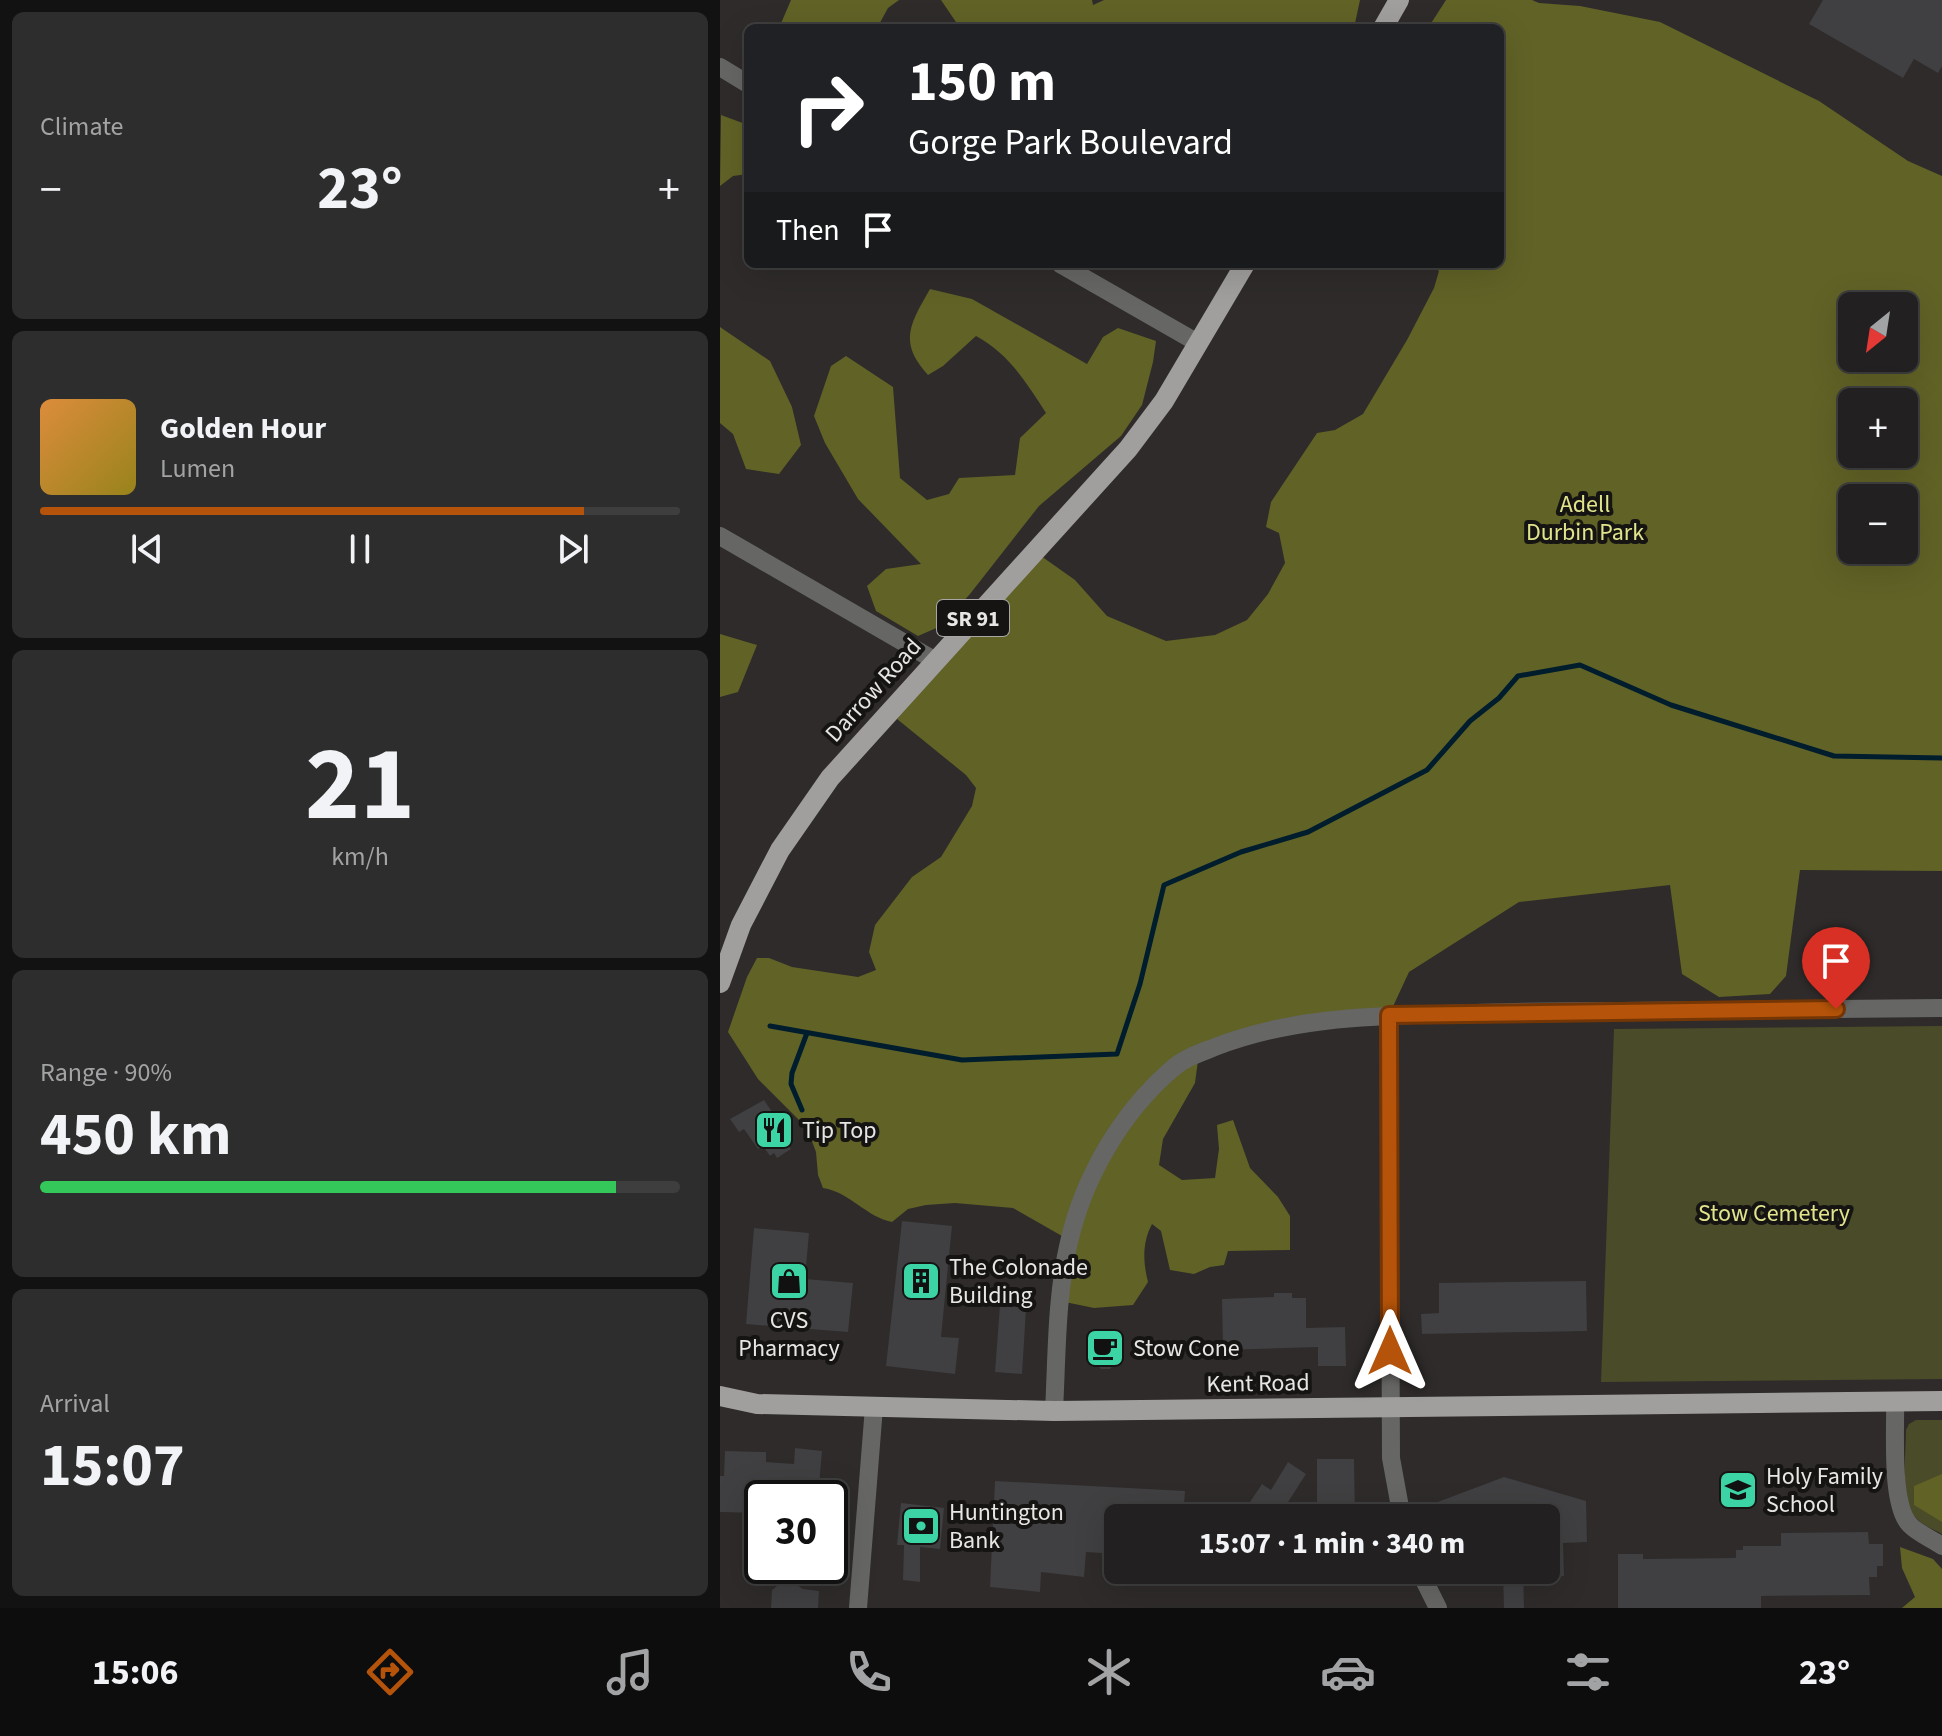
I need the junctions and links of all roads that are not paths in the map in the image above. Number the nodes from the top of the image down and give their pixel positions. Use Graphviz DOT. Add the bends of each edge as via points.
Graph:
graph roads {
  1 [pos="1399,0"];
  2 [pos="1385,24"];
  3 [pos="720,67"];
  4 [pos="744,82"];
  5 [pos="1067,268"];
  6 [pos="1243,268"];
  7 [pos="1198,343"];
  8 [pos="720,536"];
  9 [pos="934,660"];
  10 [pos="720,983"];
  11 [pos="1942,1008"];
  12 [pos="1389,1015"];
  13 [pos="720,1396"];
  14 [pos="1895,1401"];
  15 [pos="1942,1401"];
  16 [pos="874,1407"];
  17 [pos="1392,1408"];
  18 [pos="1054,1411"];
  19 [pos="1399,1504"];
  20 [pos="1942,1546"];
  21 [pos="1426,1584"];
  22 [pos="858,1608"];
  23 [pos="1438,1608"];
  1 -- 2 [label="main road"];
  3 -- 4 [label="street"];
  5 -- 7 [label="street"];
  6 -- 7 [label="main road, Darrow Road / SR 91"];
  7 -- 9 [label="main road, Darrow Road / SR 91" via="1128,449"];
  8 -- 9 [label="street"];
  9 -- 10 [label="main road, Darrow Road / SR 91" via="830,778 780,850 741,925"];
  11 -- 12 [label="street"];
  12 -- 17 [label="street"];
  12 -- 18 [label="street" via="1317,1022 1227,1043 1174,1067 1131,1110 1100,1161 1069,1240"];
  13 -- 16 [label="main road, Kent Road" via="757,1404"];
  14 -- 15 [label="main road, Kent Road"];
  14 -- 17 [label="main road, Kent Road"];
  14 -- 20 [label="street" via="1896,1495 1902,1515"];
  16 -- 18 [label="main road, Kent Road"];
  16 -- 22 [label="street"];
  17 -- 18 [label="main road, Kent Road"];
  17 -- 19 [label="street" via="1391,1458"];
  21 -- 23 [label="street"];
}
